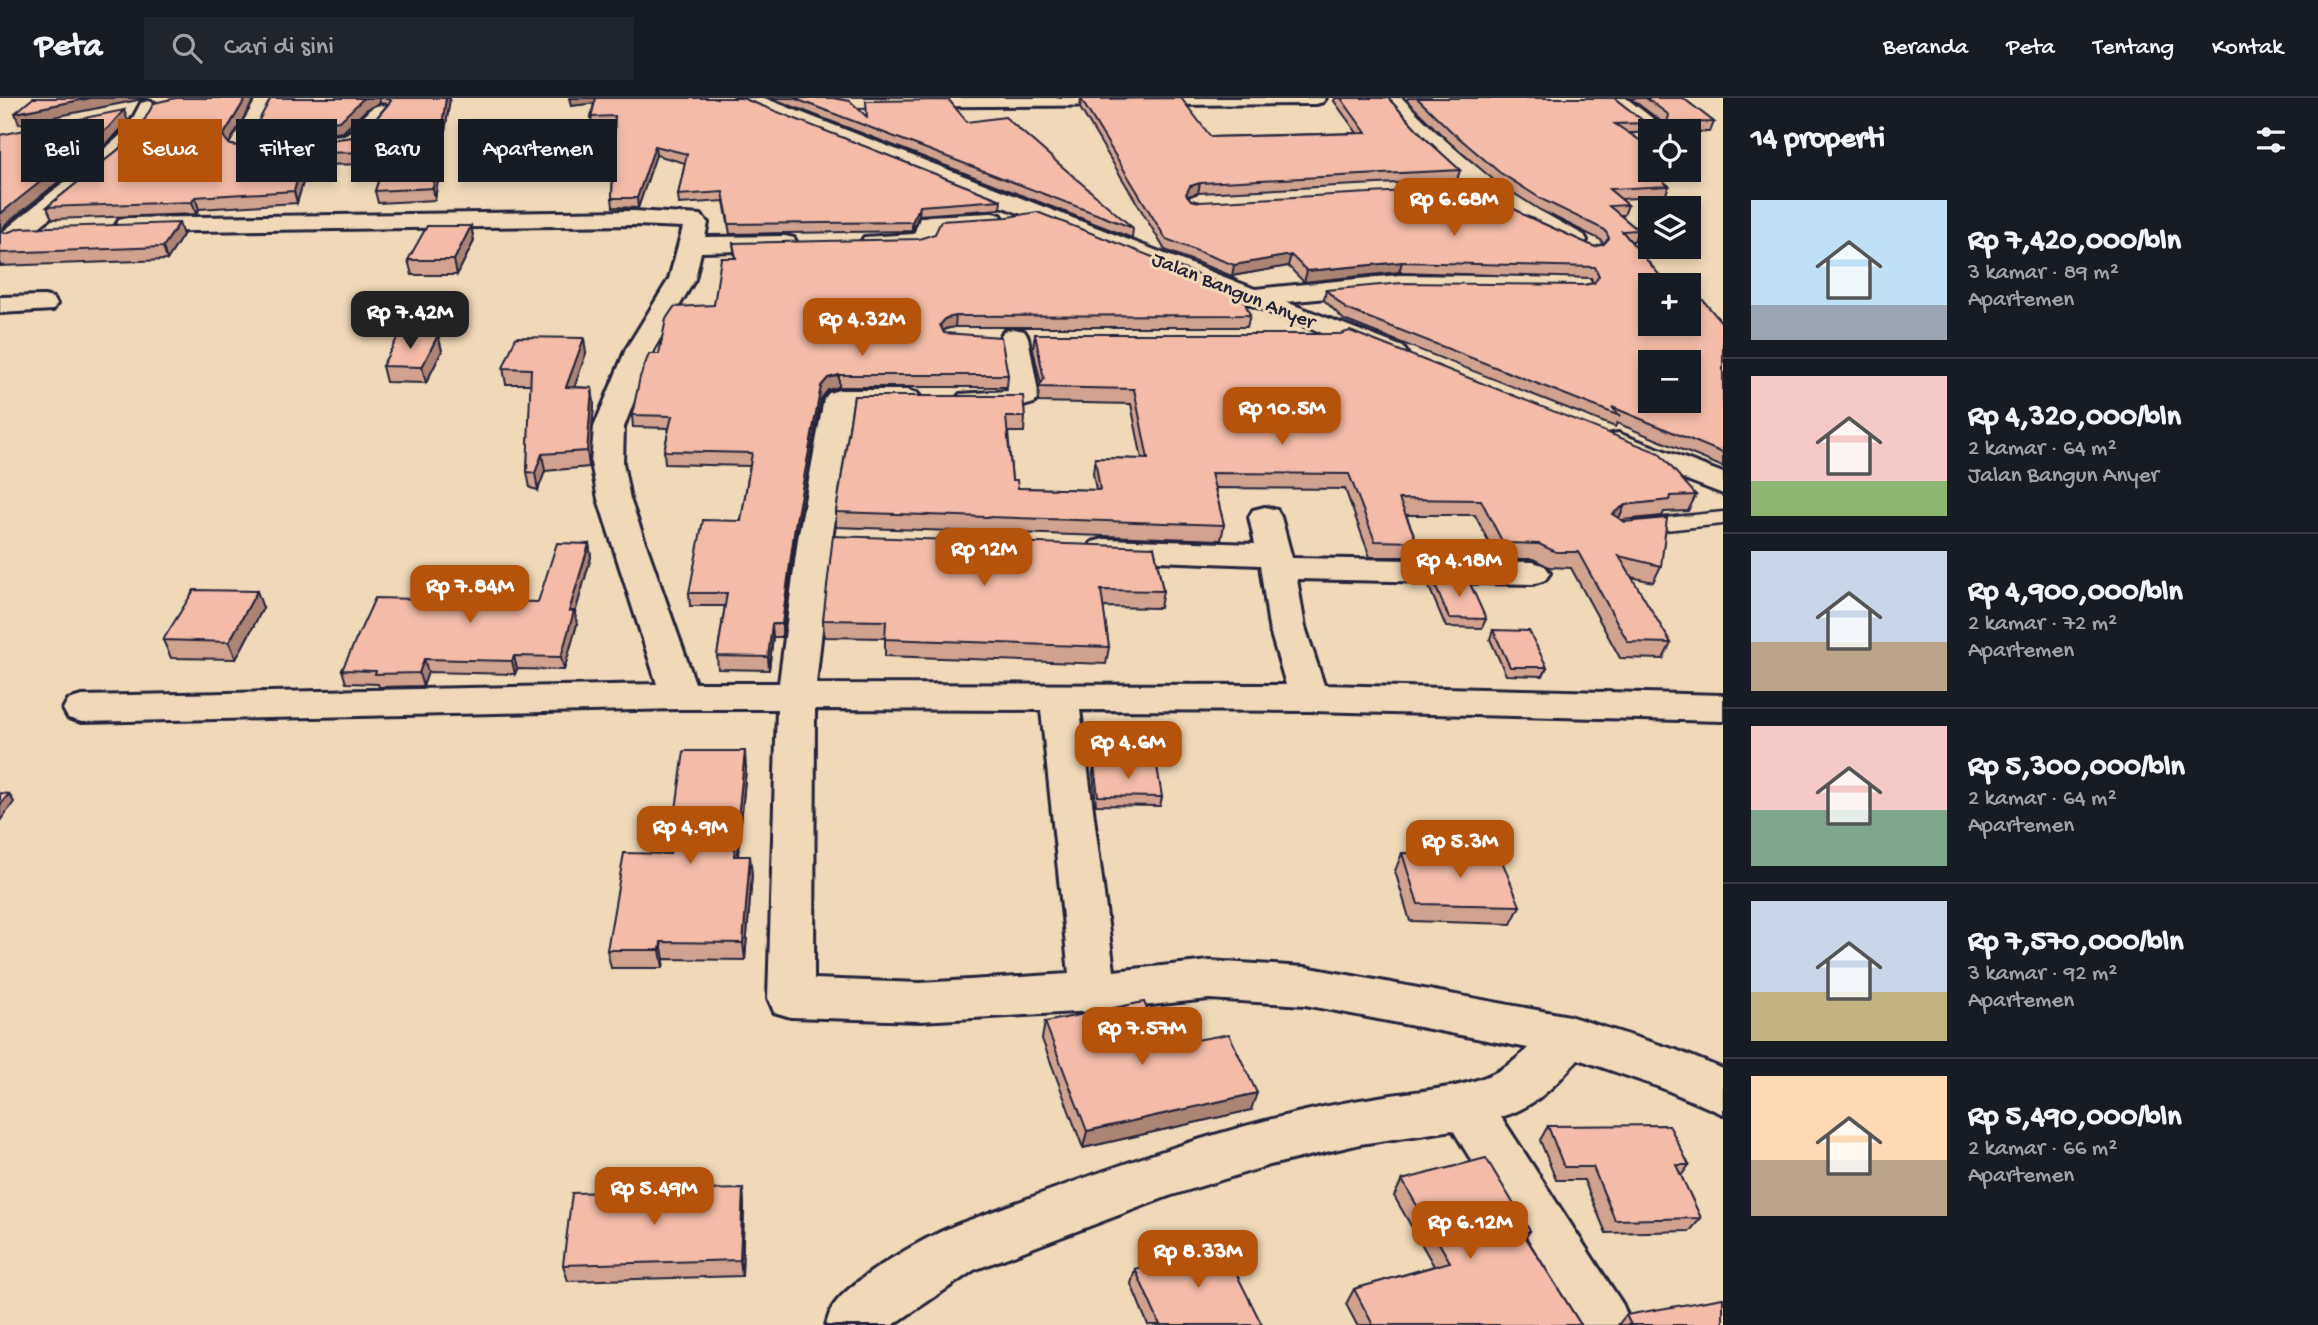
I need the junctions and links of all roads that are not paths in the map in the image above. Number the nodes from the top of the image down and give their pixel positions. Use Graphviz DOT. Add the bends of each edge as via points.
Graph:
graph roads {
  1 [pos="267,98"];
  2 [pos="745,98"];
  3 [pos="1316,98"];
  4 [pos="1390,98"];
  5 [pos="1613,98"];
  6 [pos="840,100"];
  7 [pos="380,110"];
  8 [pos="121,113"];
  9 [pos="1642,119"];
  10 [pos="840,135"];
  11 [pos="1483,188"];
  12 [pos="1456,190"];
  13 [pos="1039,212"];
  14 [pos="107,226"];
  15 [pos="55,229"];
  16 [pos="8,239"];
  17 [pos="853,242"];
  18 [pos="813,243"];
  19 [pos="692,245"];
  20 [pos="1590,247"];
  21 [pos="1580,285"];
  22 [pos="1255,297"];
  23 [pos="44,304"];
  24 [pos="0,305"];
  25 [pos="1015,337"];
  26 [pos="1287,338"];
  27 [pos="1355,338"];
  28 [pos="1419,363"];
  29 [pos="1596,434"];
  30 [pos="1723,484"];
  31 [pos="1265,517"];
  32 [pos="1723,518"];
  33 [pos="1618,529"];
  34 [pos="1080,548"];
  35 [pos="1276,562"];
  36 [pos="1534,573"];
  37 [pos="796,695"];
  38 [pos="680,696"];
  39 [pos="1059,697"];
  40 [pos="1309,698"];
  41 [pos="1723,708"];
  42 [pos="82,709"];
  43 [pos="1094,992"];
  44 [pos="1569,1037"];
  45 [pos="1723,1092"];
  46 [pos="1466,1106"];
  47 [pos="853,1325"];
  48 [pos="1603,1325"];
  1 -- 7 [label="street" via="242,149 348,141 358,137"];
  2 -- 10 [label="street, Jalan Bangun Anyer"];
  3 -- 6 [label="street"];
  4 -- 11 [label="street"];
  5 -- 9 [label="street"];
  6 -- 10 [label="street"];
  8 -- 16 [label="street" via="159,105 122,146"];
  10 -- 13 [label="street, Jalan Bangun Anyer"];
  11 -- 12 [label="street"];
  11 -- 20 [label="street"];
  13 -- 17 [label="street" via="1007,219 929,223 925,238 919,241"];
  13 -- 22 [label="street, Jalan Bangun Anyer"];
  14 -- 19 [label="street" via="634,218 692,220 696,223"];
  15 -- 16 [label="street"];
  18 -- 19 [label="street"];
  19 -- 38 [label="street" via="682,279 640,349 610,427 607,463 614,499"];
  21 -- 22 [label="street" via="1399,283"];
  22 -- 27 [label="street, Jalan Bangun Anyer"];
  23 -- 24 [label="street"];
  25 -- 37 [label="street" via="1024,397 839,399 829,540"];
  26 -- 27 [label="street"];
  27 -- 28 [label="street, Jalan Bangun Anyer"];
  29 -- 30 [label="street"];
  31 -- 35 [label="street"];
  32 -- 33 [label="lane"];
  34 -- 35 [label="street"];
  35 -- 36 [label="street"];
  35 -- 40 [label="street" via="1287,627"];
  37 -- 38 [label="street"];
  37 -- 39 [label="street"];
  37 -- 43 [label="street" via="791,998 920,1002"];
  38 -- 42 [label="street"];
  39 -- 40 [label="street"];
  39 -- 43 [label="street"];
  40 -- 41 [label="street"];
  43 -- 44 [label="street" via="1209,980 1305,986"];
  44 -- 45 [label="street" via="1676,1070"];
  44 -- 46 [label="street" via="1535,1074 1507,1094"];
  46 -- 47 [label="street" via="1321,1131 1168,1171 956,1251 879,1300"];
  46 -- 48 [label="street"];
}
